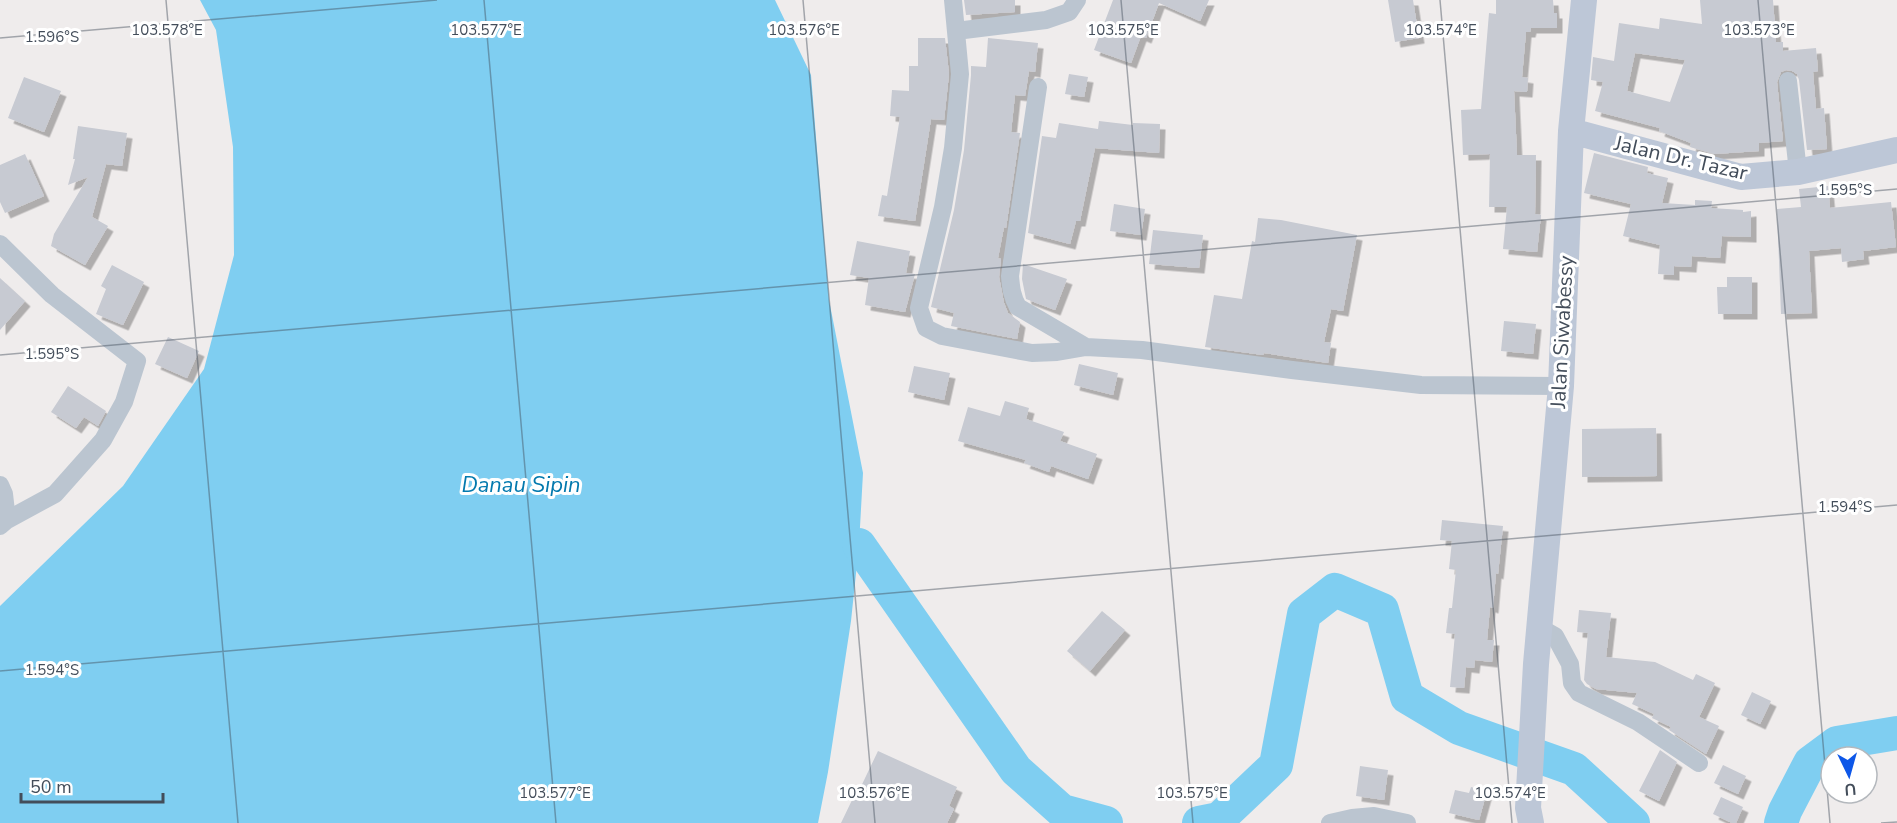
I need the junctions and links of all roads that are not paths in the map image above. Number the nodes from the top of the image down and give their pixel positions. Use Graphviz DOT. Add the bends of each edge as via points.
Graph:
graph roads {
  1 [pos="953,0"];
  2 [pos="1077,0"];
  3 [pos="1584,0"];
  4 [pos="956,31"];
  5 [pos="1788,81"];
  6 [pos="1038,87"];
  7 [pos="1571,132"];
  8 [pos="1897,150"];
  9 [pos="1798,172"];
  10 [pos="0,244"];
  11 [pos="1086,347"];
  12 [pos="1561,386"];
  13 [pos="0,485"];
  14 [pos="3,523"];
  15 [pos="1539,627"];
  16 [pos="1699,763"];
  17 [pos="1529,815"];
  18 [pos="1330,823"];
  19 [pos="1407,823"];
  1 -- 4 [label="street"];
  2 -- 4 [label="street" via="1069,12 1046,21"];
  3 -- 7 [label="main road, Jalan Siwabessy"];
  4 -- 11 [label="street" via="960,74 953,148 920,316 926,328 942,336 1032,353"];
  5 -- 9 [label="street"];
  6 -- 11 [label="street" via="1011,289 1018,307"];
  7 -- 9 [label="main road, Jalan Dr. Tazar" via="1741,177"];
  7 -- 12 [label="main road, Jalan Siwabessy"];
  8 -- 9 [label="main road, Jalan Dr. Tazar"];
  10 -- 14 [label="street" via="52,295 137,361 124,402 103,440 55,494"];
  11 -- 12 [label="street" via="1142,350 1421,385"];
  12 -- 15 [label="main road, Jalan Siwabessy"];
  13 -- 14 [label="street" via="4,494"];
  15 -- 16 [label="street" via="1555,636 1579,693 1638,722"];
  15 -- 17 [label="main road, Jalan Siwabessy"];
  18 -- 19 [label="street" via="1374,816"];
}
